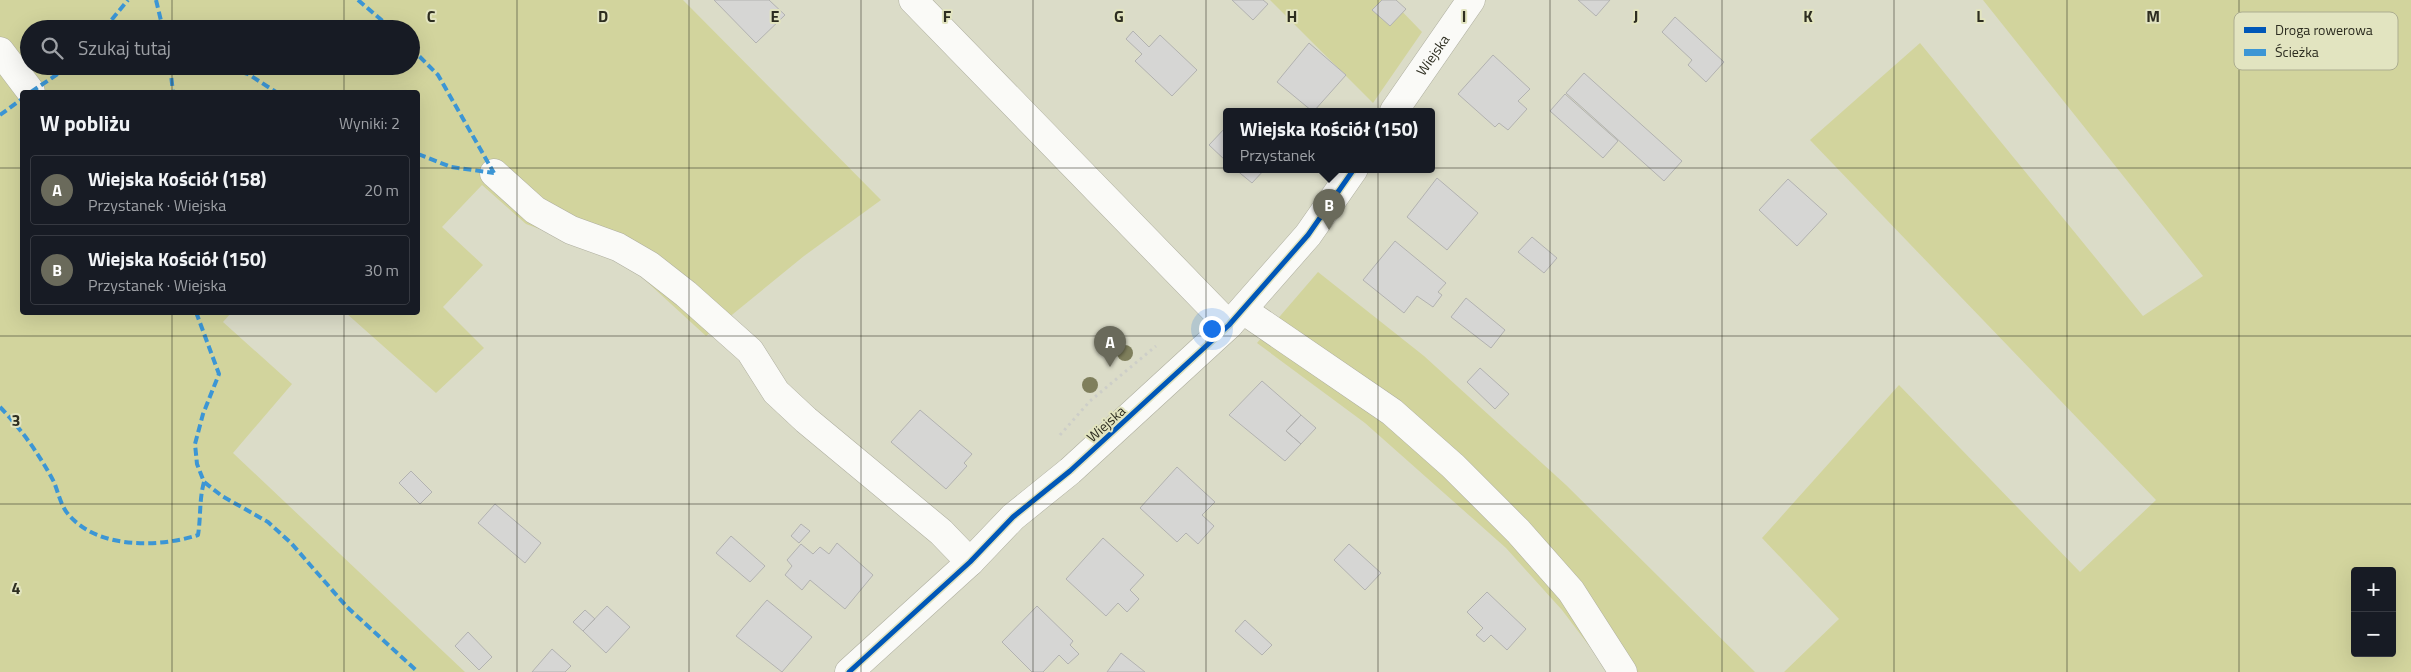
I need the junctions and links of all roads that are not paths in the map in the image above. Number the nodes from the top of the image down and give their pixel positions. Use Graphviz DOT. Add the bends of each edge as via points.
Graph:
graph roads {
  1 [pos="913,0"];
  2 [pos="1471,0"];
  3 [pos="0,51"];
  4 [pos="29,90"];
  5 [pos="1396,108"];
  6 [pos="494,173"];
  7 [pos="1351,173"];
  8 [pos="1236,318"];
  9 [pos="970,562"];
  10 [pos="849,672"];
  11 [pos="1623,672"];
  1 -- 8 [label="street"];
  2 -- 5 [label="street, Wiejska"];
  3 -- 4 [label="street"];
  6 -- 9 [label="street" via="535,210 571,230 618,247 649,265 686,294 750,351 776,392 941,532"];
  7 -- 8 [label="street, Wiejska" via="1308,236"];
  8 -- 9 [label="street, Wiejska" via="1070,471 1013,517"];
  8 -- 11 [label="street" via="1392,412 1453,466 1518,531 1571,591"];
  9 -- 10 [label="street, Wiejska"];
}
